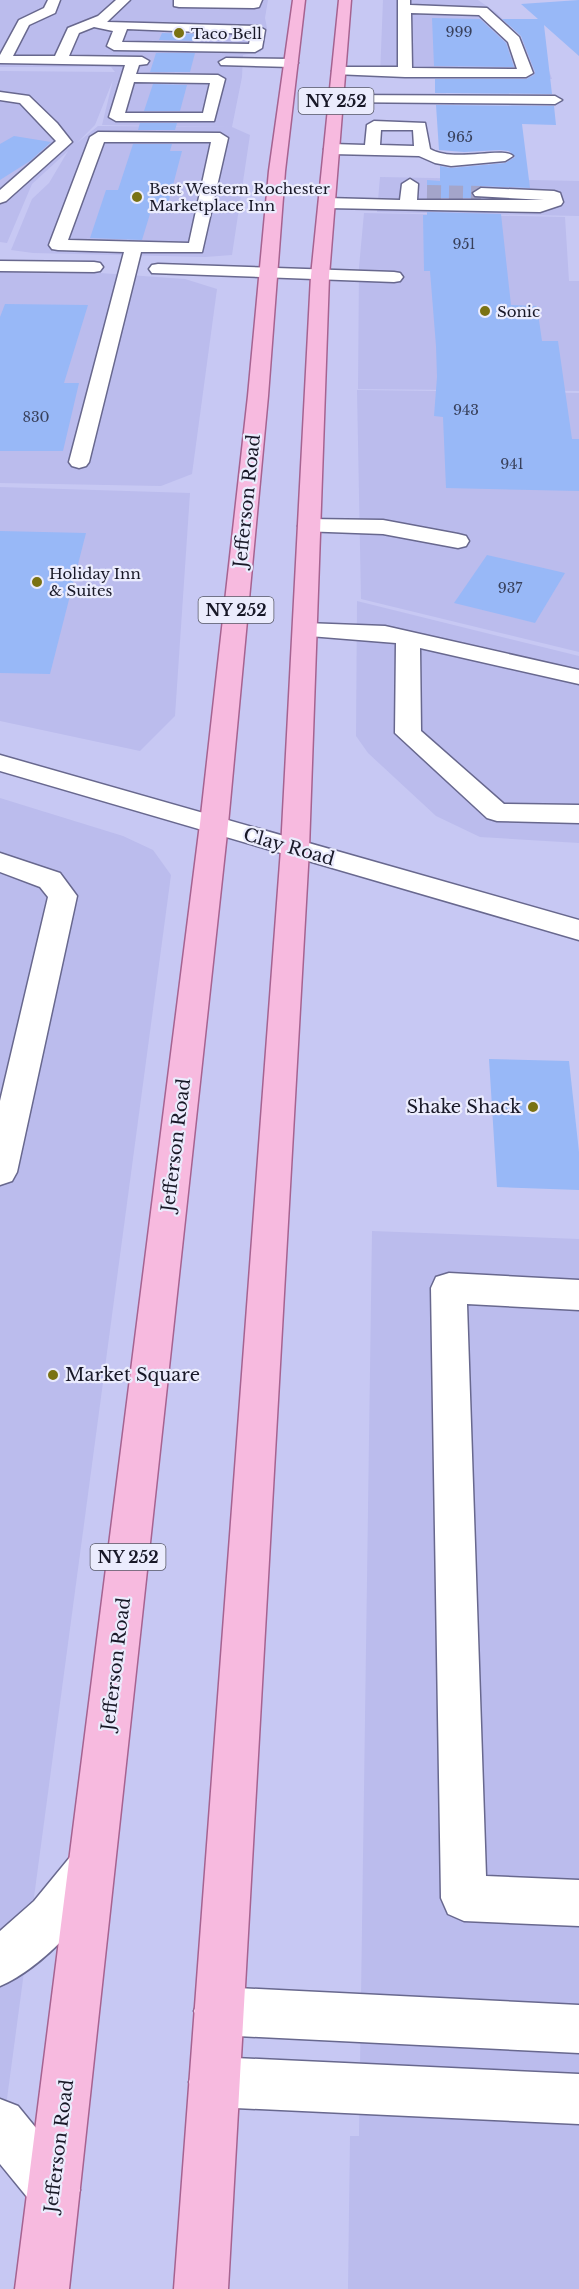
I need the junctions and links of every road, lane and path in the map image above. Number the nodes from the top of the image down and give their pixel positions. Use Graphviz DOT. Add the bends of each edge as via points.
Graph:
graph roads {
  1 [pos="180,0"];
  2 [pos="256,0"];
  3 [pos="298,0"];
  4 [pos="345,0"];
  5 [pos="404,4"];
  6 [pos="447,5"];
  7 [pos="123,6"];
  8 [pos="55,7"];
  9 [pos="93,16"];
  10 [pos="12,17"];
  11 [pos="35,17"];
  12 [pos="121,27"];
  13 [pos="258,28"];
  14 [pos="172,47"];
  15 [pos="2,60"];
  16 [pos="60,60"];
  17 [pos="134,61"];
  18 [pos="215,62"];
  19 [pos="291,63"];
  20 [pos="339,70"];
  21 [pos="405,73"];
  22 [pos="128,79"];
  23 [pos="0,96"];
  24 [pos="336,99"];
  25 [pos="555,99"];
  26 [pos="332,149"];
  27 [pos="372,150"];
  28 [pos="422,151"];
  29 [pos="505,156"];
  30 [pos="427,192"];
  31 [pos="481,193"];
  32 [pos="409,194"];
  33 [pos="0,198"];
  34 [pos="327,203"];
  35 [pos="134,247"];
  36 [pos="0,266"];
  37 [pos="130,268"];
  38 [pos="268,273"];
  39 [pos="320,276"];
  40 [pos="394,277"];
  41 [pos="79,462"];
  42 [pos="309,526"];
  43 [pos="458,541"];
  44 [pos="304,630"];
  45 [pos="408,638"];
  46 [pos="579,677"];
  47 [pos="0,763"];
  48 [pos="579,814"];
  49 [pos="214,824"];
  50 [pos="296,849"];
  51 [pos="0,862"];
  52 [pos="579,930"];
  53 [pos="0,1172"];
  54 [pos="579,1295"];
  55 [pos="92,1865"];
  56 [pos="579,1904"];
  57 [pos="0,1962"];
  58 [pos="218,2011"];
  59 [pos="579,2029"];
  60 [pos="214,2082"];
  61 [pos="579,2099"];
  62 [pos="0,2124"];
  63 [pos="54,2190"];
  64 [pos="42,2289"];
  65 [pos="201,2289"];
  1 -- 2 [label="street" via="179,3 254,4"];
  3 -- 19 [label="main road, Jefferson Road / NY 252"];
  4 -- 20 [label="main road, NY 252"];
  5 -- 6 [label="street"];
  5 -- 21 [label="street"];
  6 -- 21 [label="street" via="482,10 514,40 526,73"];
  7 -- 9 [label="street"];
  8 -- 11 [label="street"];
  9 -- 12 [label="street"];
  9 -- 16 [label="street" via="73,31"];
  10 -- 11 [label="street"];
  11 -- 15 [label="street" via="24,23"];
  12 -- 13 [label="street"];
  12 -- 13 [label="street" via="129,21 154,21 229,22"];
  12 -- 14 [label="street" via="114,46"];
  13 -- 14 [label="street" via="255,48"];
  14 -- 17 [label="street" via="162,62"];
  15 -- 16 [label="street"];
  16 -- 17 [label="street"];
  17 -- 22 [label="street"];
  18 -- 19 [label="street"];
  19 -- 38 [label="main road, Jefferson Road / NY 252"];
  20 -- 21 [label="street"];
  20 -- 24 [label="main road, NY 252"];
  22 -- 22 [label="street" via="218,79 210,115 117,113"];
  23 -- 33 [label="street" via="24,99 64,142"];
  24 -- 25 [label="street"];
  24 -- 26 [label="main road, NY 252"];
  26 -- 27 [label="street"];
  26 -- 34 [label="main road, NY 252"];
  27 -- 28 [label="street"];
  27 -- 28 [label="street" via="374,125 385,125 420,126"];
  28 -- 29 [label="street" via="436,159"];
  30 -- 32 [label="street"];
  31 -- 32 [label="street" via="554,196 555,202 540,207"];
  32 -- 34 [label="street"];
  34 -- 39 [label="main road, NY 252"];
  35 -- 35 [label="street" via="58,245 98,136 220,138 196,248"];
  35 -- 37 [label="street"];
  36 -- 37 [label="street"];
  37 -- 38 [label="street"];
  37 -- 41 [label="street"];
  38 -- 39 [label="street"];
  38 -- 49 [label="main road, Jefferson Road / NY 252"];
  39 -- 40 [label="street"];
  39 -- 42 [label="main road, NY 252"];
  42 -- 43 [label="street" via="382,527"];
  42 -- 44 [label="main road, NY 252"];
  44 -- 45 [label="street" via="385,633"];
  44 -- 50 [label="main road, NY 252"];
  45 -- 46 [label="street"];
  45 -- 48 [label="street" via="408,733 496,812"];
  47 -- 49 [label="street, Clay Road"];
  49 -- 50 [label="street, Clay Road"];
  49 -- 55 [label="main road, Jefferson Road / NY 252"];
  50 -- 52 [label="street, Clay Road"];
  50 -- 58 [label="main road, NY 252"];
  51 -- 53 [label="street" via="50,880 63,896"];
  54 -- 56 [label="street" via="449,1288 464,1898"];
  55 -- 57 [label="street" via="51,1918"];
  55 -- 63 [label="main road, Jefferson Road / NY 252"];
  58 -- 59 [label="street"];
  58 -- 60 [label="main road, NY 252"];
  60 -- 61 [label="street"];
  60 -- 65 [label="main road, NY 252"];
  62 -- 63 [label="street"];
  63 -- 64 [label="main road, Jefferson Road / NY 252"];
}
